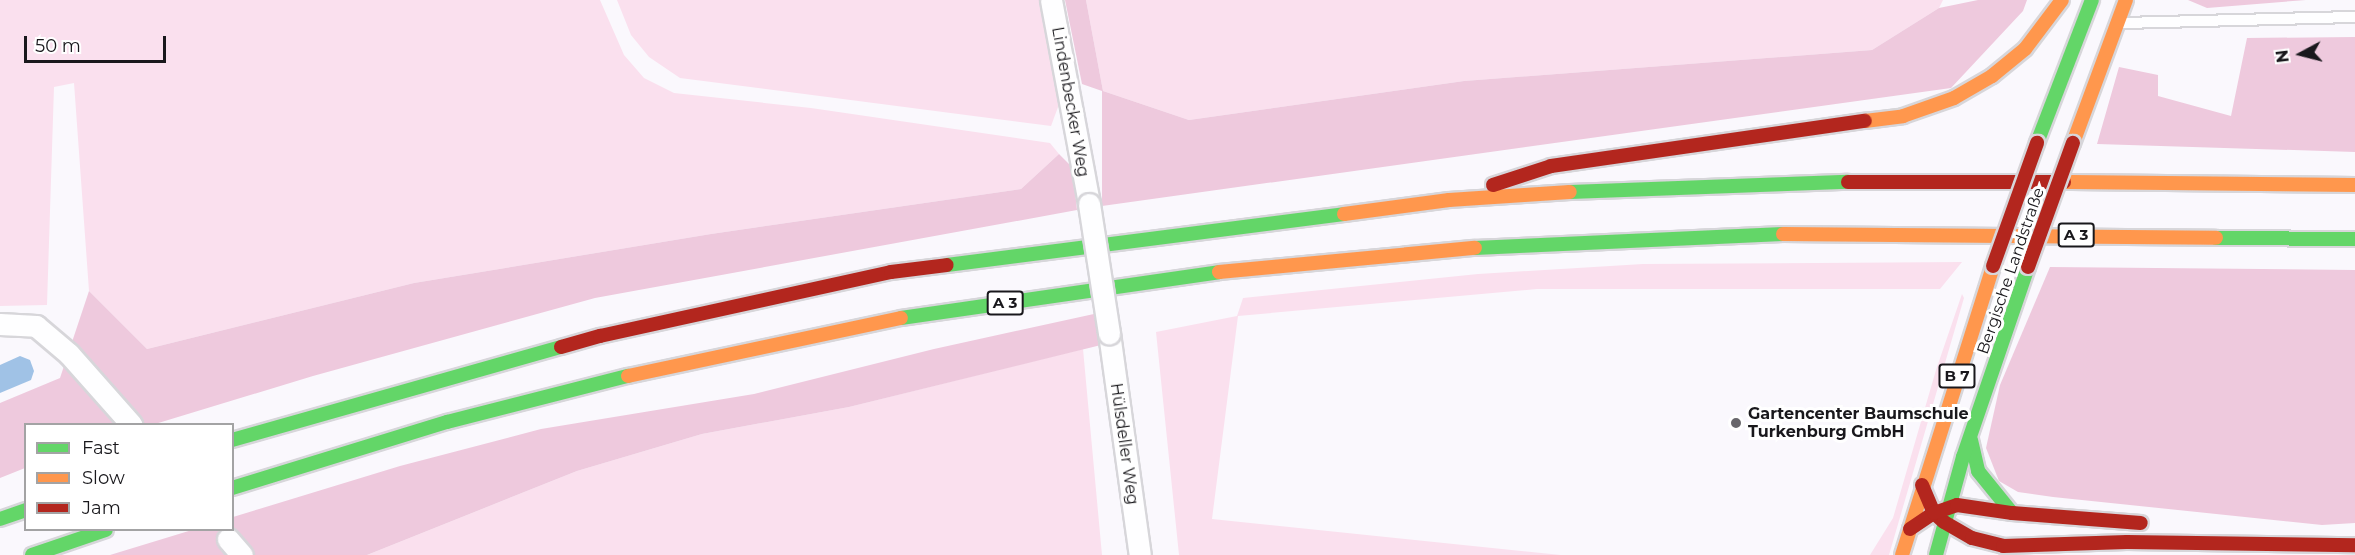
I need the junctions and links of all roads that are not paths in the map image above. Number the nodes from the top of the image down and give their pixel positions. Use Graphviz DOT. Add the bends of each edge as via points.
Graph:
graph roads {
  1 [pos="1051,0"];
  2 [pos="2062,0"];
  3 [pos="2092,0"];
  4 [pos="2126,0"];
  5 [pos="2112,8"];
  6 [pos="2355,17"];
  7 [pos="2107,26"];
  8 [pos="2077,36"];
  9 [pos="2355,185"];
  10 [pos="1449,200"];
  11 [pos="2355,239"];
  12 [pos="0,324"];
  13 [pos="1109,333"];
  14 [pos="130,423"];
  15 [pos="234,439"];
  16 [pos="1971,440"];
  17 [pos="1922,485"];
  18 [pos="234,487"];
  19 [pos="1949,506"];
  20 [pos="24,511"];
  21 [pos="1934,513"];
  22 [pos="2012,513"];
  23 [pos="0,519"];
  24 [pos="1944,522"];
  25 [pos="2161,524"];
  26 [pos="2218,529"];
  27 [pos="1910,530"];
  28 [pos="103,531"];
  29 [pos="2355,532"];
  30 [pos="228,539"];
  31 [pos="2003,546"];
  32 [pos="2355,546"];
  33 [pos="32,555"];
  34 [pos="242,555"];
  35 [pos="1140,555"];
  36 [pos="1902,555"];
  37 [pos="1936,555"];
  38 [pos="1984,555"];
  1 -- 13 [label="street, Lindenbecker Weg, bridge"];
  2 -- 10 [label="main road" via="2025,49 1992,76 1954,98 1903,116 1551,166"];
  3 -- 8 [label="main road, Bergische Landstraße / B 7"];
  4 -- 7 [label="main road, Bergische Landstraße / B 7"];
  5 -- 7 [label="lane"];
  6 -- 7 [label="lane"];
  7 -- 8 [label="lane"];
  7 -- 16 [label="main road, Bergische Landstraße / B 7, bridge" via="2073,143"];
  8 -- 17 [label="main road, Bergische Landstraße / B 7, bridge" via="1993,267"];
  9 -- 10 [label="main road" via="1902,181 1629,188"];
  10 -- 15 [label="main road" via="891,272 600,336"];
  11 -- 18 [label="main road, A 3" via="1797,233 1445,249 1238,269 898,319 610,380 447,422"];
  12 -- 14 [label="street" via="36,326 69,354"];
  13 -- 35 [label="street, Hülsdeller Weg"];
  16 -- 19 [label="main road, Bergische Landstraße / B 7"];
  16 -- 22 [label="main road" via="1978,471"];
  17 -- 21 [label="main road"];
  17 -- 27 [label="main road, Bergische Landstraße / B 7"];
  19 -- 21 [label="main road"];
  19 -- 22 [label="main road"];
  19 -- 24 [label="main road, Bergische Landstraße / B 7"];
  20 -- 23 [label="main road"];
  21 -- 24 [label="main road"];
  21 -- 27 [label="main road"];
  22 -- 25 [label="main road"];
  24 -- 31 [label="main road" via="1972,538"];
  24 -- 37 [label="main road, Bergische Landstraße / B 7"];
  26 -- 29 [label="main road"];
  27 -- 36 [label="main road, Bergische Landstraße / B 7"];
  28 -- 33 [label="main road"];
  30 -- 34 [label="street"];
  31 -- 32 [label="main road" via="2127,542"];
  31 -- 38 [label="main road"];
}
